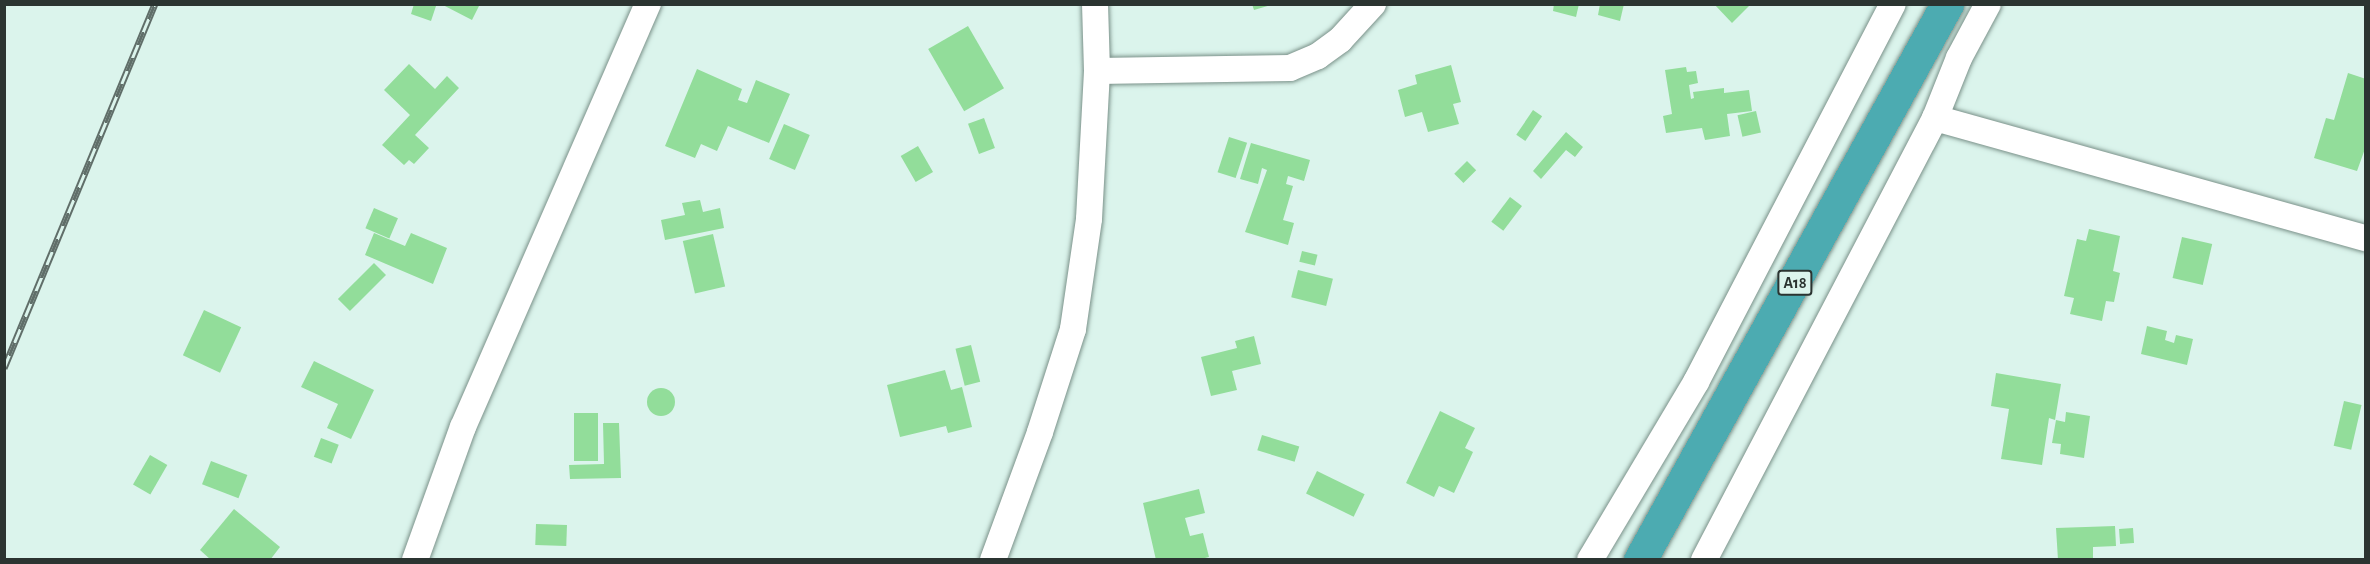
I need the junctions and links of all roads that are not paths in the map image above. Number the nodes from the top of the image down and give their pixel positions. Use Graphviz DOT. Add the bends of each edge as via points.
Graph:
graph roads {
  1 [pos="648,4"];
  2 [pos="1095,4"];
  3 [pos="1373,4"];
  4 [pos="1893,4"];
  5 [pos="1947,4"];
  6 [pos="1988,4"];
  7 [pos="1097,71"];
  8 [pos="1935,118"];
  9 [pos="2366,238"];
  10 [pos="415,560"];
  11 [pos="993,560"];
  12 [pos="1590,560"];
  13 [pos="1640,560"];
  14 [pos="1704,560"];
  1 -- 10 [label="street" via="463,428"];
  2 -- 7 [label="street"];
  3 -- 7 [label="street" via="1340,40 1318,56 1290,68"];
  4 -- 12 [label="street" via="1696,382"];
  5 -- 13 [label="highway, A18"];
  6 -- 8 [label="street" via="1959,58"];
  7 -- 11 [label="street" via="1089,219 1072,330"];
  8 -- 9 [label="street"];
  8 -- 14 [label="street"];
}
